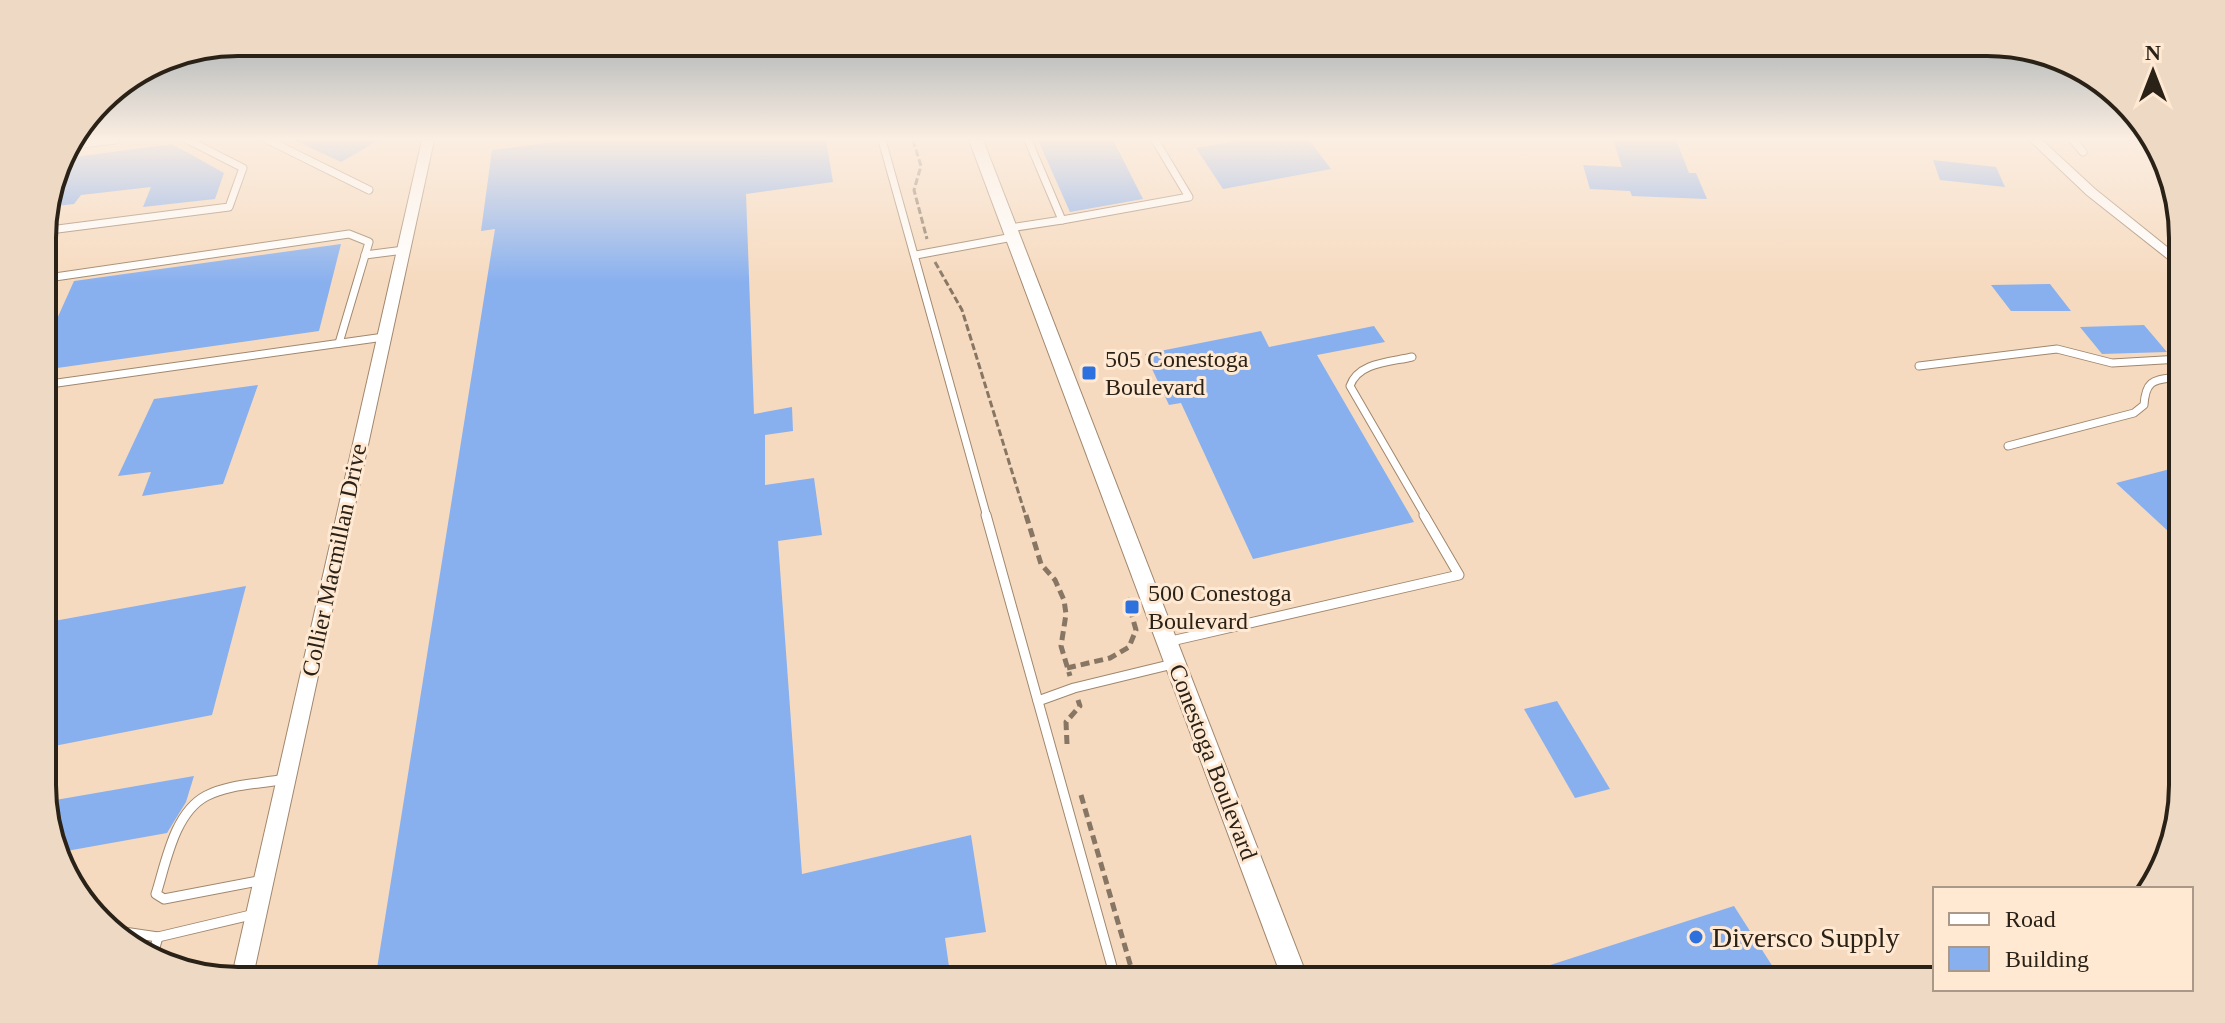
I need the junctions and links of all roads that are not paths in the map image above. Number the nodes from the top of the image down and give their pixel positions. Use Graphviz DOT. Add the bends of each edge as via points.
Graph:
graph roads {
  1 [pos="236,188"];
  2 [pos="364,188"];
  3 [pos="418,188"];
  4 [pos="896,188"];
  5 [pos="995,188"];
  6 [pos="1048,188"];
  7 [pos="1183,188"];
  8 [pos="2086,188"];
  9 [pos="369,190"];
  10 [pos="1062,220"];
  11 [pos="56,229"];
  12 [pos="1012,232"];
  13 [pos="404,250"];
  14 [pos="365,255"];
  15 [pos="916,255"];
  16 [pos="2169,255"];
  17 [pos="56,277"];
  18 [pos="384,337"];
  19 [pos="339,343"];
  20 [pos="1412,357"];
  21 [pos="2169,360"];
  22 [pos="1919,366"];
  23 [pos="2169,379"];
  24 [pos="56,383"];
  25 [pos="2008,446"];
  26 [pos="1167,642"];
  27 [pos="1175,664"];
  28 [pos="1038,701"];
  29 [pos="286,779"];
  30 [pos="263,880"];
  31 [pos="256,913"];
  32 [pos="133,933"];
  33 [pos="158,937"];
  34 [pos="155,947"];
  35 [pos="244,967"];
  36 [pos="1112,967"];
  37 [pos="1291,967"];
  1 -- 11 [label="lane" via="229,207"];
  2 -- 9 [label="lane"];
  3 -- 13 [label="street, Collier Macmillan Drive"];
  4 -- 15 [label="lane"];
  5 -- 12 [label="street, Conestoga Boulevard"];
  6 -- 10 [label="lane"];
  7 -- 10 [label="lane" via="1189,197"];
  8 -- 16 [label="street"];
  10 -- 12 [label="lane"];
  12 -- 15 [label="lane"];
  12 -- 26 [label="street, Conestoga Boulevard"];
  13 -- 14 [label="lane"];
  13 -- 18 [label="street, Collier Macmillan Drive"];
  14 -- 17 [label="lane" via="369,242 349,234"];
  14 -- 19 [label="lane"];
  15 -- 28 [label="lane"];
  18 -- 19 [label="lane"];
  18 -- 29 [label="street, Collier Macmillan Drive"];
  19 -- 24 [label="lane"];
  20 -- 26 [label="lane" via="1357,371 1350,386 1459,575"];
  21 -- 22 [label="lane" via="2112,363 2057,349"];
  23 -- 25 [label="lane" via="2149,383 2144,405 2134,413"];
  26 -- 27 [label="street, Conestoga Boulevard"];
  27 -- 28 [label="lane"];
  27 -- 37 [label="street, Conestoga Boulevard"];
  28 -- 36 [label="lane"];
  29 -- 30 [label="street, Collier Macmillan Drive"];
  29 -- 30 [label="lane" via="205,797 189,812 172,843 156,894 164,899"];
  30 -- 31 [label="street, Collier Macmillan Drive"];
  31 -- 33 [label="lane"];
  31 -- 35 [label="street, Collier Macmillan Drive"];
  32 -- 33 [label="lane"];
  33 -- 34 [label="lane"];
}
